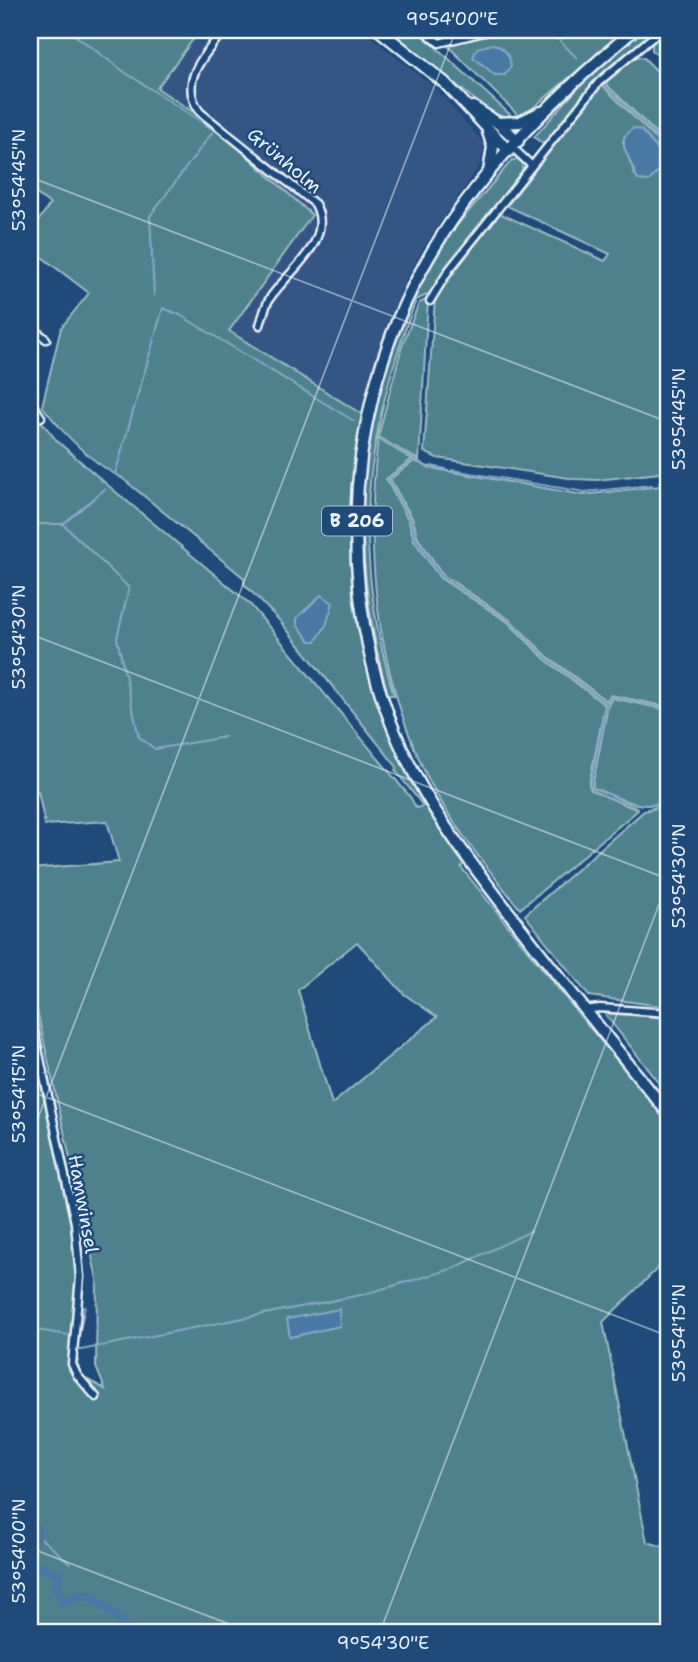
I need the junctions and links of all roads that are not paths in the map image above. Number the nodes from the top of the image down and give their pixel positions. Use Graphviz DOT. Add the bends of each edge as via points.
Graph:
graph roads {
  1 [pos="224,30"];
  2 [pos="379,30"];
  3 [pos="423,30"];
  4 [pos="492,30"];
  5 [pos="634,30"];
  6 [pos="661,30"];
  7 [pos="466,104"];
  8 [pos="548,109"];
  9 [pos="498,123"];
  10 [pos="484,125"];
  11 [pos="513,147"];
  12 [pos="531,165"];
  13 [pos="488,175"];
  14 [pos="430,301"];
  15 [pos="261,325"];
  16 [pos="30,326"];
  17 [pos="46,339"];
  18 [pos="30,401"];
  19 [pos="41,417"];
  20 [pos="584,1010"];
  21 [pos="30,1012"];
  22 [pos="668,1013"];
  23 [pos="668,1113"];
  24 [pos="96,1397"];
  1 -- 15 [label="street, Grünholm" via="193,73 193,102 315,204 320,217 315,242 268,300"];
  2 -- 7 [label="main road"];
  3 -- 4 [label="street" via="439,43"];
  5 -- 8 [label="main road, B 206"];
  6 -- 12 [label="street" via="598,82"];
  7 -- 9 [label="main road"];
  7 -- 10 [label="main road"];
  8 -- 9 [label="main road" via="520,122"];
  8 -- 11 [label="main road, B 206"];
  9 -- 11 [label="main road"];
  10 -- 11 [label="main road"];
  10 -- 13 [label="main road" via="493,147"];
  11 -- 12 [label="street"];
  11 -- 13 [label="main road, B 206"];
  12 -- 14 [label="street"];
  13 -- 20 [label="main road, B 206" via="421,271 380,367 358,484 360,594 377,677 414,774 467,859"];
  16 -- 17 [label="street"];
  18 -- 19 [label="street"];
  20 -- 22 [label="street"];
  20 -- 23 [label="main road, B 206"];
  21 -- 24 [label="street, Hamwinsel" via="75,1223 80,1277 72,1364"];
}
